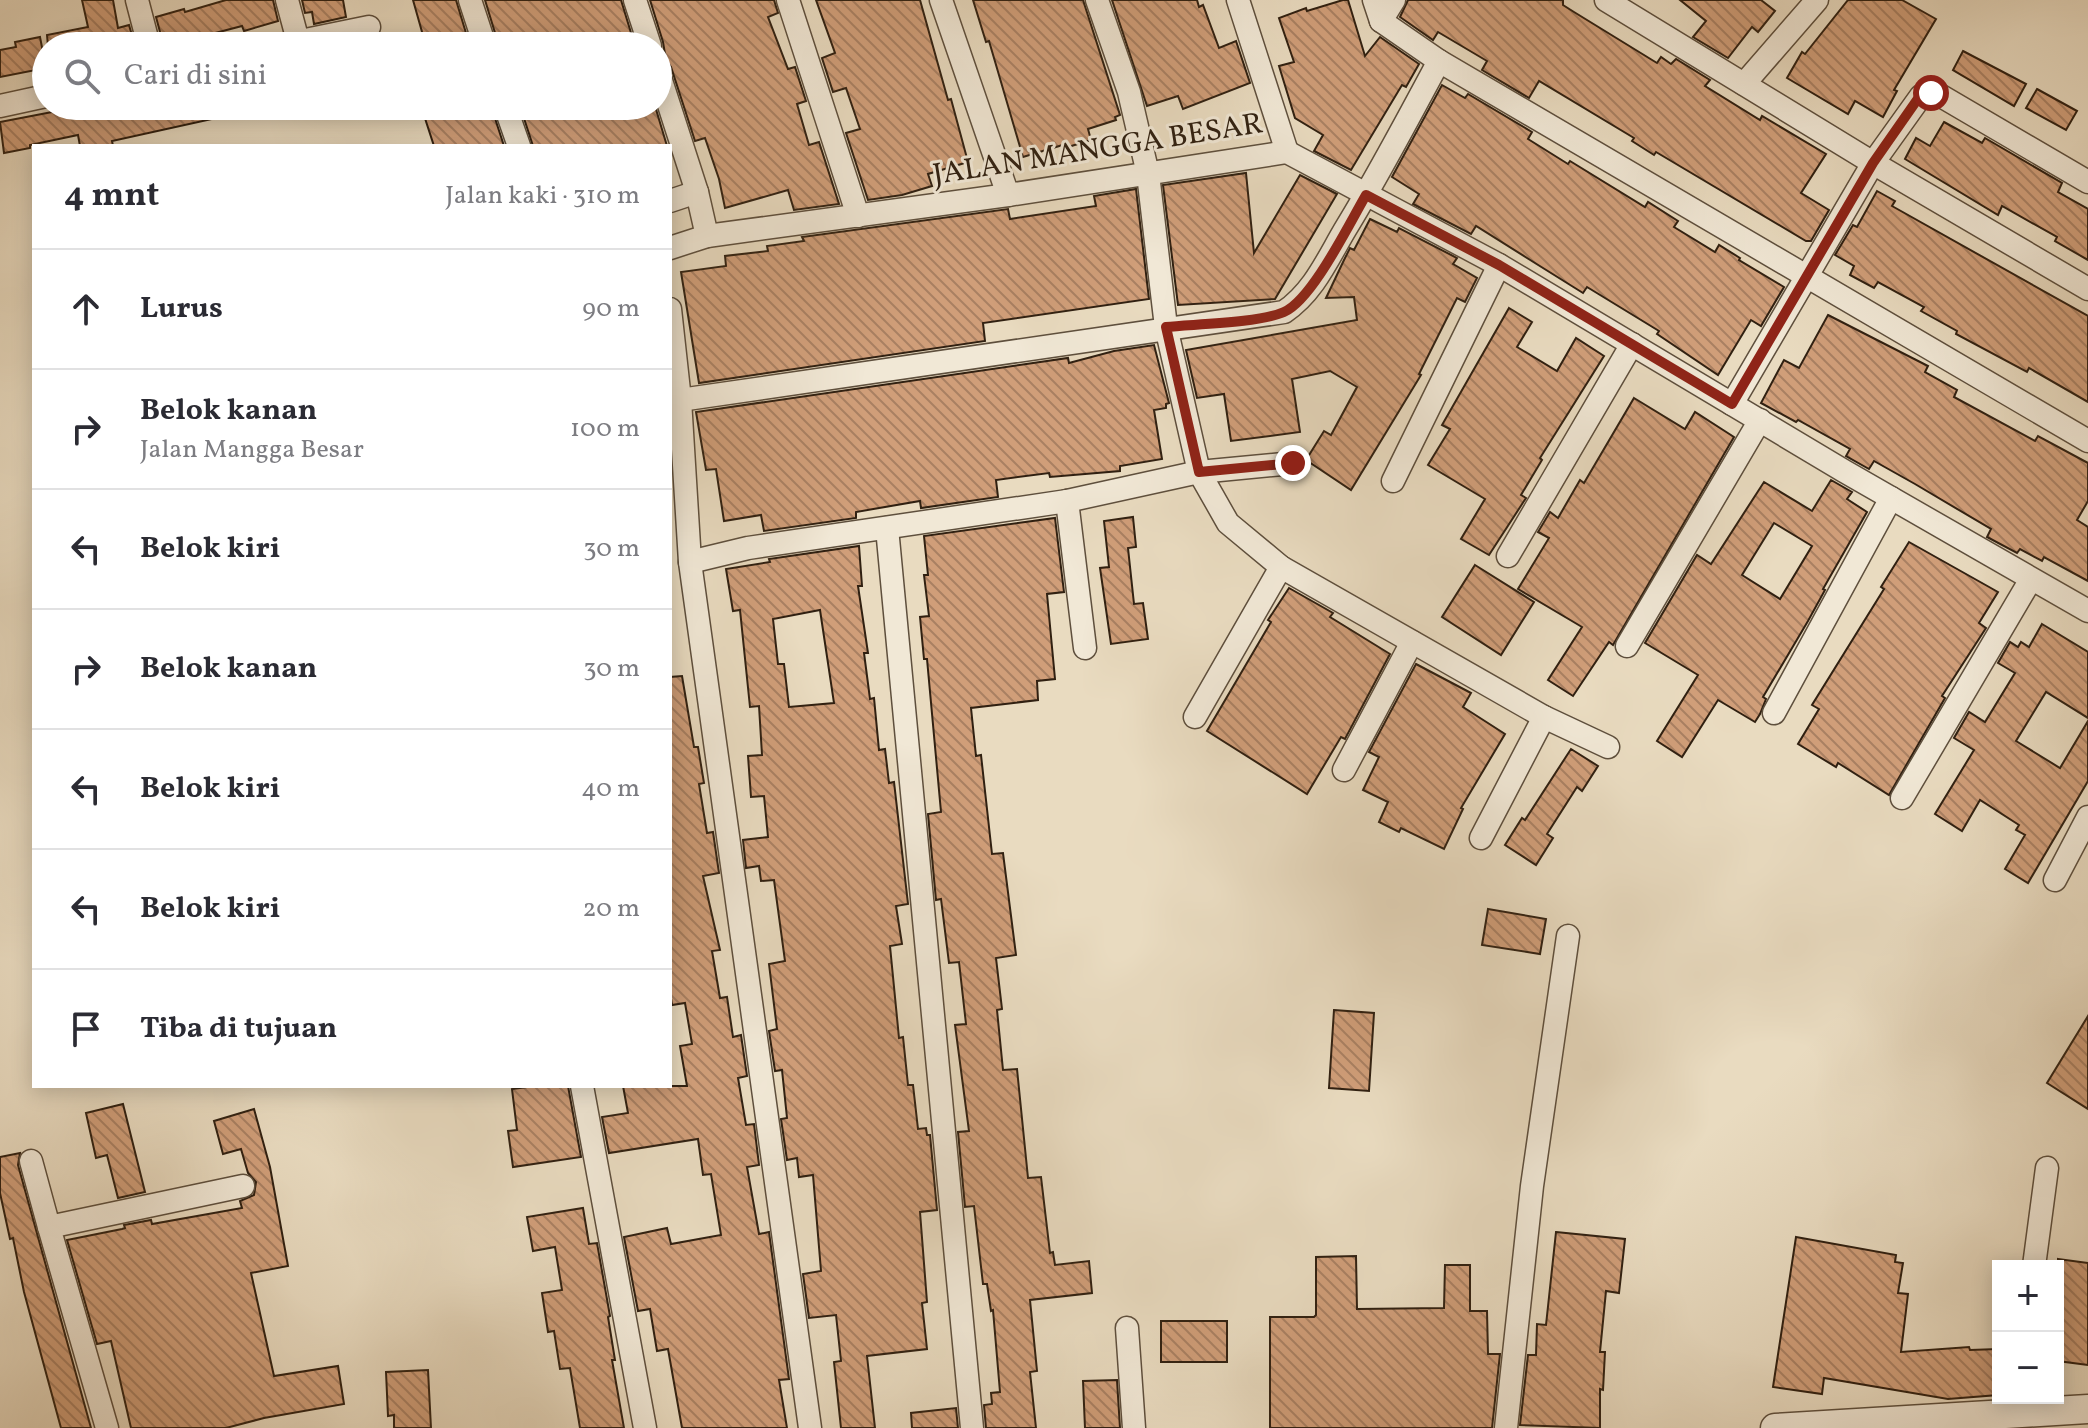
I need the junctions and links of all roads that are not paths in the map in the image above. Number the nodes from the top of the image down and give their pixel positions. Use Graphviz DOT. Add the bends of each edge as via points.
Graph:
graph roads {
  1 [pos="137,0"];
  2 [pos="287,0"];
  3 [pos="470,0"];
  4 [pos="635,0"];
  5 [pos="788,0"];
  6 [pos="941,0"];
  7 [pos="1097,0"];
  8 [pos="1238,0"];
  9 [pos="1394,0"];
  10 [pos="1817,0"];
  11 [pos="1614,2"];
  12 [pos="1378,10"];
  13 [pos="369,27"];
  14 [pos="145,32"];
  15 [pos="287,32"];
  16 [pos="345,32"];
  17 [pos="480,32"];
  18 [pos="645,32"];
  19 [pos="1439,61"];
  20 [pos="1744,84"];
  21 [pos="32,99"];
  22 [pos="0,106"];
  23 [pos="672,114"];
  24 [pos="510,120"];
  25 [pos="518,144"];
  26 [pos="1287,152"];
  27 [pos="1873,163"];
  28 [pos="1148,174"];
  29 [pos="2088,182"];
  30 [pos="697,192"];
  31 [pos="1008,195"];
  32 [pos="1366,195"];
  33 [pos="672,200"];
  34 [pos="858,216"];
  35 [pos="707,236"];
  36 [pos="672,247"];
  37 [pos="1499,265"];
  38 [pos="1809,277"];
  39 [pos="2088,289"];
  40 [pos="672,327"];
  41 [pos="1166,327"];
  42 [pos="1632,344"];
  43 [pos="680,400"];
  44 [pos="1732,404"];
  45 [pos="1760,420"];
  46 [pos="2088,441"];
  47 [pos="1293,463"];
  48 [pos="1199,472"];
  49 [pos="1393,481"];
  50 [pos="1891,498"];
  51 [pos="1067,501"];
  52 [pos="887,528"];
  53 [pos="1508,556"];
  54 [pos="690,562"];
  55 [pos="1281,567"];
  56 [pos="2031,579"];
  57 [pos="2088,611"];
  58 [pos="1412,642"];
  59 [pos="1627,646"];
  60 [pos="1085,648"];
  61 [pos="1774,713"];
  62 [pos="1195,717"];
  63 [pos="1544,717"];
  64 [pos="1608,747"];
  65 [pos="1344,770"];
  66 [pos="1902,798"];
  67 [pos="2088,817"];
  68 [pos="1481,838"];
  69 [pos="2055,880"];
  70 [pos="1568,936"];
  71 [pos="582,1088"];
  72 [pos="31,1161"];
  73 [pos="2047,1168"];
  74 [pos="243,1186"];
  75 [pos="49,1227"];
  76 [pos="2035,1260"];
  77 [pos="1127,1328"];
  78 [pos="2019,1406"];
  79 [pos="2088,1409"];
  80 [pos="1848,1425"];
  81 [pos="107,1428"];
  82 [pos="645,1428"];
  83 [pos="810,1428"];
  84 [pos="972,1428"];
  85 [pos="1134,1428"];
  86 [pos="1506,1428"];
  87 [pos="1775,1428"];
  1 -- 14 [label="street"];
  2 -- 15 [label="street"];
  3 -- 17 [label="street"];
  4 -- 18 [label="street"];
  5 -- 34 [label="street"];
  6 -- 31 [label="street"];
  7 -- 28 [label="street" via="1129,92"];
  8 -- 26 [label="street"];
  9 -- 12 [label="street"];
  10 -- 20 [label="street"];
  11 -- 20 [label="street"];
  12 -- 19 [label="street"];
  13 -- 16 [label="street"];
  19 -- 32 [label="street"];
  19 -- 38 [label="street"];
  20 -- 27 [label="street"];
  21 -- 22 [label="street"];
  23 -- 30 [label="street"];
  24 -- 25 [label="street"];
  26 -- 28 [label="street, JALAN MANGGA BESAR"];
  26 -- 32 [label="street, JALAN MANGGA BESAR"];
  27 -- 29 [label="street" via="1917,100 1936,93"];
  27 -- 38 [label="street"];
  27 -- 39 [label="street"];
  28 -- 31 [label="street, JALAN MANGGA BESAR"];
  28 -- 41 [label="street"];
  30 -- 33 [label="street"];
  30 -- 35 [label="street"];
  31 -- 34 [label="street, JALAN MANGGA BESAR"];
  32 -- 37 [label="street, JALAN MANGGA BESAR"];
  32 -- 41 [label="street" via="1298,303 1267,316"];
  34 -- 35 [label="street, JALAN MANGGA BESAR"];
  35 -- 36 [label="street, JALAN MANGGA BESAR"];
  37 -- 42 [label="street, JALAN MANGGA BESAR"];
  37 -- 49 [label="street"];
  38 -- 44 [label="street"];
  38 -- 46 [label="street"];
  40 -- 43 [label="street"];
  41 -- 43 [label="street"];
  41 -- 48 [label="street"];
  42 -- 44 [label="street, JALAN MANGGA BESAR"];
  42 -- 53 [label="street"];
  43 -- 54 [label="street"];
  44 -- 45 [label="street, JALAN MANGGA BESAR"];
  45 -- 50 [label="street, JALAN MANGGA BESAR"];
  45 -- 59 [label="street"];
  47 -- 48 [label="street"];
  48 -- 51 [label="street"];
  48 -- 55 [label="street" via="1228,523"];
  50 -- 56 [label="street, JALAN MANGGA BESAR"];
  50 -- 61 [label="street"];
  51 -- 52 [label="street"];
  51 -- 60 [label="street"];
  52 -- 54 [label="street"];
  52 -- 84 [label="street"];
  54 -- 83 [label="street"];
  55 -- 58 [label="street"];
  55 -- 62 [label="street"];
  56 -- 57 [label="street, JALAN MANGGA BESAR"];
  56 -- 66 [label="street"];
  58 -- 63 [label="street"];
  58 -- 65 [label="street"];
  63 -- 64 [label="street"];
  63 -- 68 [label="street"];
  67 -- 69 [label="street"];
  70 -- 86 [label="street" via="1532,1186"];
  71 -- 82 [label="street"];
  72 -- 75 [label="street"];
  73 -- 76 [label="street"];
  74 -- 75 [label="street"];
  75 -- 81 [label="street"];
  77 -- 85 [label="street"];
  78 -- 79 [label="street"];
  78 -- 80 [label="street"];
  80 -- 87 [label="street"];
}
